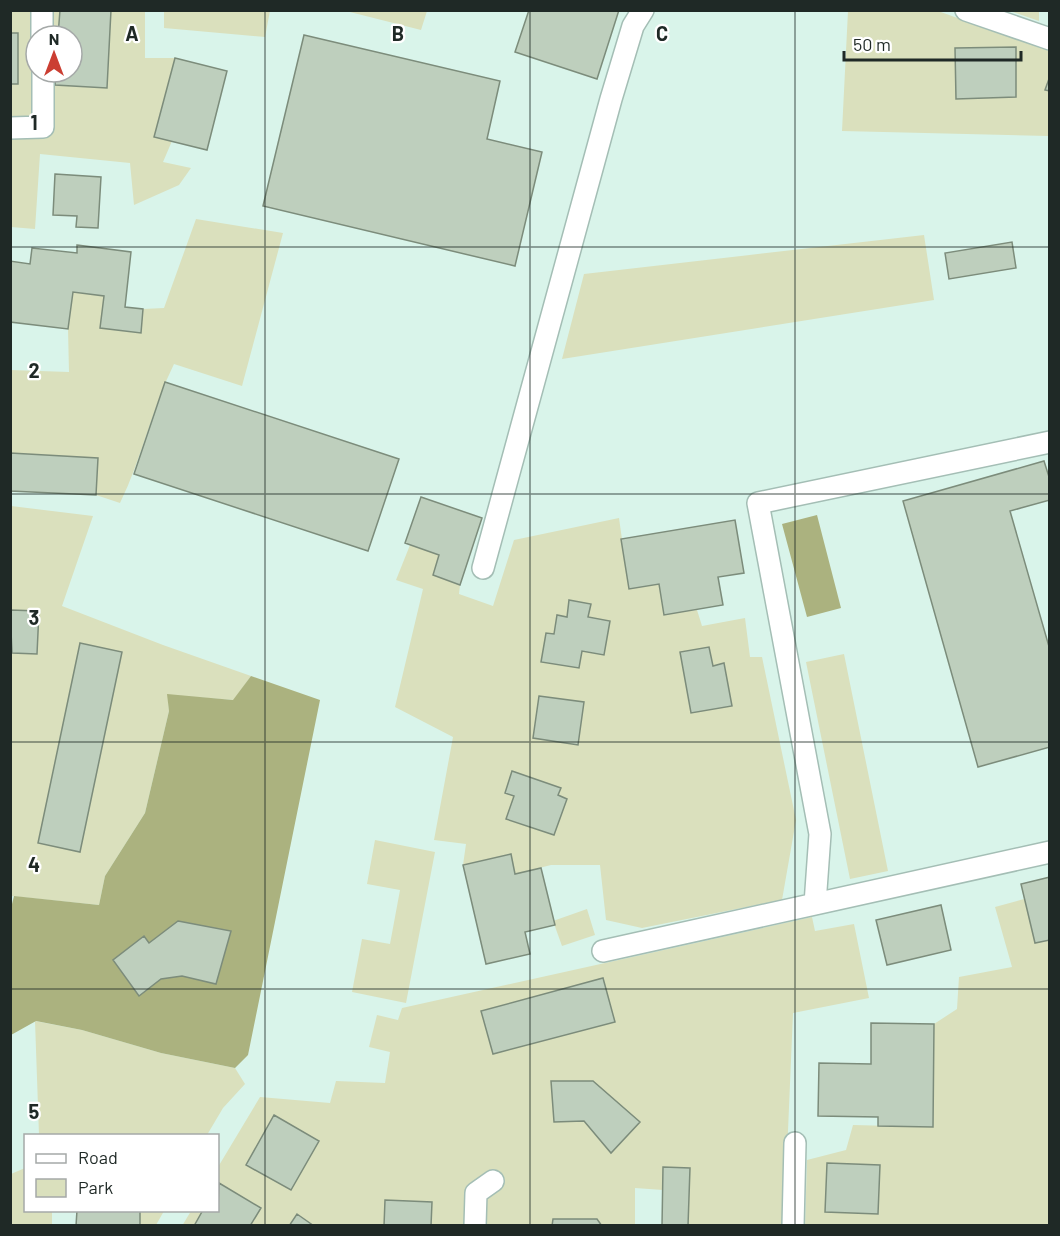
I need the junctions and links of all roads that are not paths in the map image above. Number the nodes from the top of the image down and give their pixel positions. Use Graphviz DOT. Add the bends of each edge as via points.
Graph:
graph roads {
  1 [pos="643,10"];
  2 [pos="966,10"];
  3 [pos="1050,39"];
  4 [pos="43,84"];
  5 [pos="10,128"];
  6 [pos="1050,442"];
  7 [pos="483,568"];
  8 [pos="1050,852"];
  9 [pos="815,904"];
  10 [pos="603,951"];
  11 [pos="795,1143"];
  12 [pos="493,1181"];
  13 [pos="475,1226"];
  14 [pos="793,1226"];
  1 -- 7 [label="street" via="633,26 611,99"];
  2 -- 3 [label="street"];
  4 -- 5 [label="street" via="44,128"];
  6 -- 9 [label="street" via="758,503 819,834"];
  8 -- 9 [label="street"];
  9 -- 10 [label="street"];
  11 -- 14 [label="street"];
  12 -- 13 [label="street" via="476,1193"];
}
